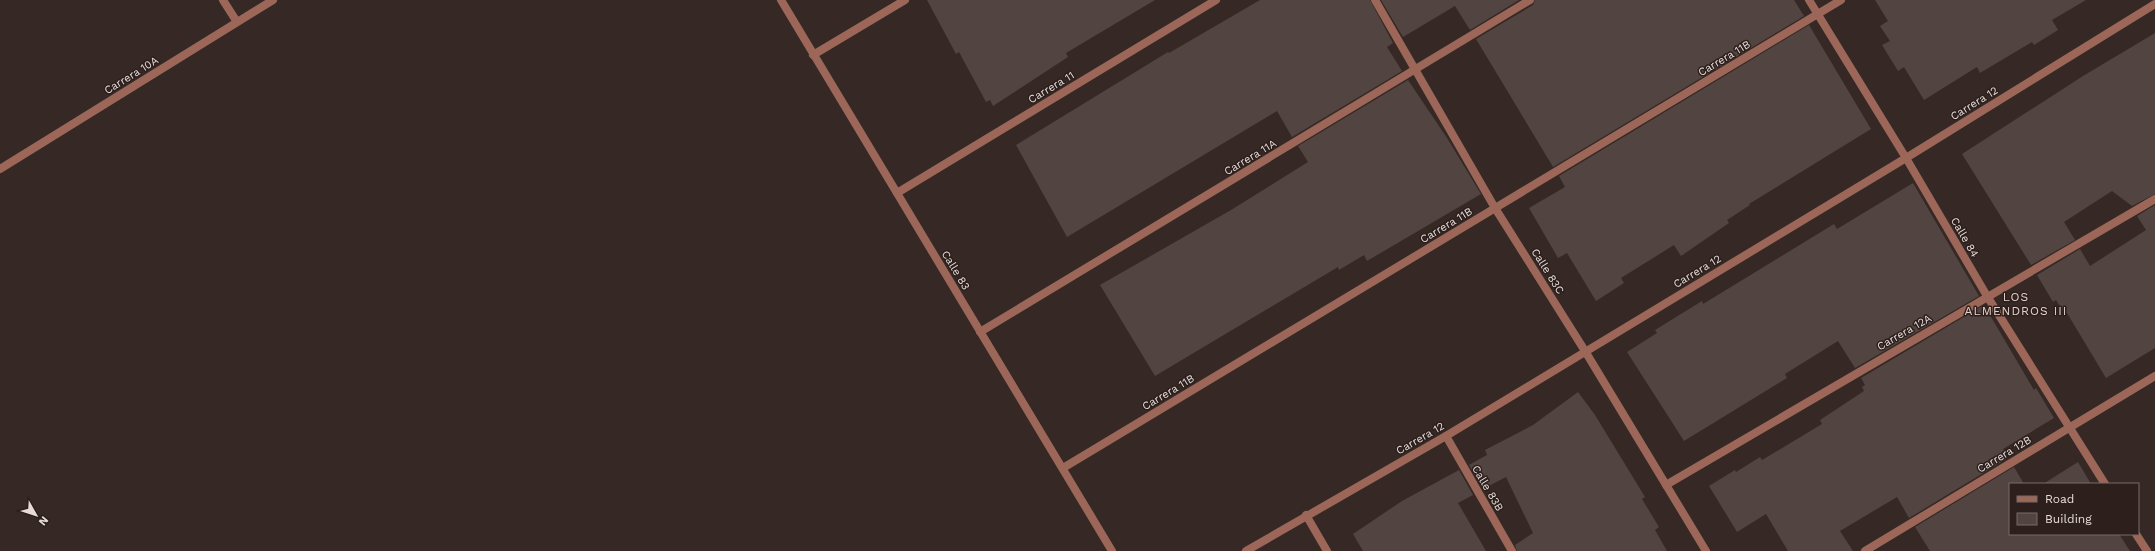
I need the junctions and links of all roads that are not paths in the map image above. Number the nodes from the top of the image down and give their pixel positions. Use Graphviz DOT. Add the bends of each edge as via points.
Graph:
graph roads {
  1 [pos="223,0"];
  2 [pos="273,0"];
  3 [pos="781,0"];
  4 [pos="905,0"];
  5 [pos="1216,0"];
  6 [pos="1375,0"];
  7 [pos="1530,0"];
  8 [pos="1809,0"];
  9 [pos="1841,0"];
  10 [pos="2155,4"];
  11 [pos="1818,14"];
  12 [pos="237,22"];
  13 [pos="813,55"];
  14 [pos="1417,70"];
  15 [pos="1906,158"];
  16 [pos="0,169"];
  17 [pos="897,193"];
  18 [pos="2155,199"];
  19 [pos="1495,208"];
  20 [pos="1987,296"];
  21 [pos="980,332"];
  22 [pos="1585,351"];
  23 [pos="2155,376"];
  24 [pos="2069,427"];
  25 [pos="1446,436"];
  26 [pos="1063,468"];
  27 [pos="2104,483"];
  28 [pos="1666,485"];
  29 [pos="1306,515"];
  30 [pos="2137,535"];
  31 [pos="1112,551"];
  32 [pos="1246,551"];
  33 [pos="1327,551"];
  34 [pos="1512,551"];
  35 [pos="1706,551"];
  36 [pos="1865,551"];
  37 [pos="2147,551"];
  1 -- 12 [label="street"];
  2 -- 12 [label="street, Carrera 10A"];
  3 -- 13 [label="street, Calle 83"];
  4 -- 13 [label="street"];
  5 -- 17 [label="street, Carrera 11"];
  6 -- 14 [label="street, Calle 83C"];
  7 -- 14 [label="street, Carrera 11A"];
  8 -- 11 [label="street, Calle 84"];
  9 -- 11 [label="street, Carrera 11B"];
  10 -- 15 [label="street, Carrera 12"];
  11 -- 15 [label="street, Calle 84"];
  11 -- 19 [label="street, Carrera 11B"];
  12 -- 16 [label="street, Carrera 10A"];
  13 -- 17 [label="street, Calle 83"];
  14 -- 19 [label="street, Calle 83C"];
  14 -- 21 [label="street, Carrera 11A"];
  15 -- 20 [label="street, Calle 84"];
  15 -- 22 [label="street, Carrera 12"];
  17 -- 21 [label="street, Calle 83"];
  18 -- 20 [label="street, Carrera 12A"];
  19 -- 22 [label="street, Calle 83C"];
  19 -- 26 [label="street, Carrera 11B"];
  20 -- 24 [label="street, Calle 84"];
  20 -- 28 [label="street, Carrera 12A"];
  21 -- 26 [label="street, Calle 83"];
  22 -- 25 [label="street, Carrera 12"];
  22 -- 28 [label="street, Calle 83C"];
  23 -- 24 [label="street, Carrera 12B"];
  24 -- 27 [label="street, Calle 84"];
  24 -- 36 [label="street, Carrera 12B"];
  25 -- 29 [label="street, Carrera 12"];
  25 -- 34 [label="street, Calle 83B"];
  26 -- 31 [label="street, Calle 83"];
  28 -- 35 [label="street, Calle 83C"];
  29 -- 32 [label="street, Carrera 12"];
  29 -- 33 [label="street"];
  30 -- 37 [label="street"];
}
